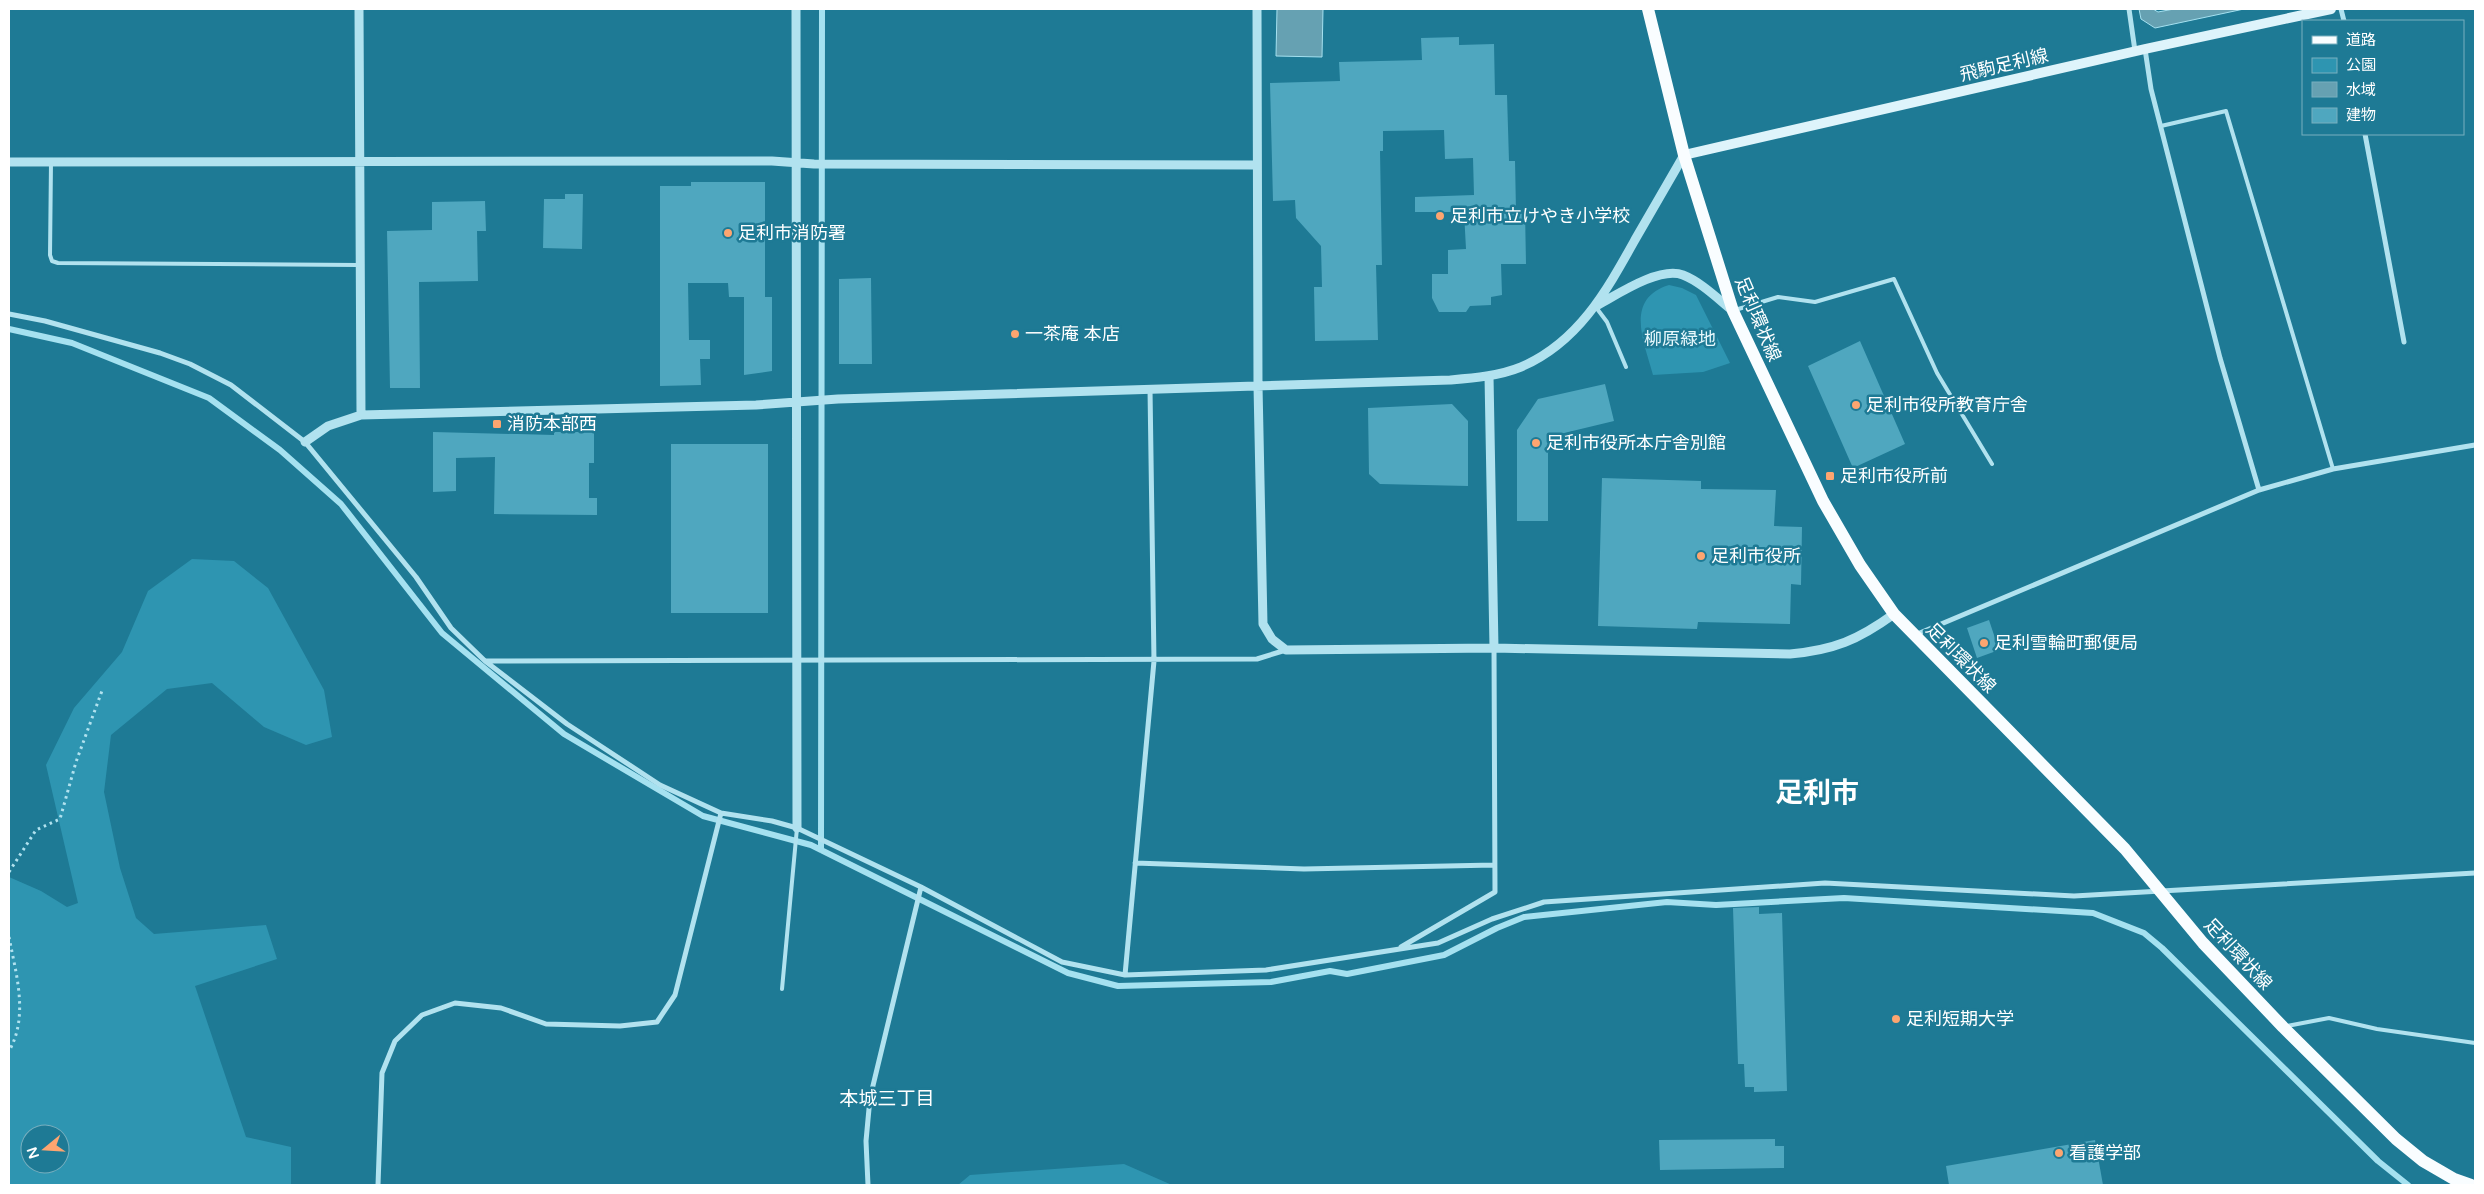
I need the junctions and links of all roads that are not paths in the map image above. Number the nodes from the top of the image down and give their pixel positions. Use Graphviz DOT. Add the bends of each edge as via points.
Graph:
graph roads {
  1 [pos="358,9"];
  2 [pos="796,9"];
  3 [pos="1257,9"];
  4 [pos="1648,9"];
  5 [pos="2129,9"];
  6 [pos="2331,9"];
  7 [pos="2140,50"];
  8 [pos="2161,126"];
  9 [pos="2365,135"];
  10 [pos="1684,155"];
  11 [pos="9,162"];
  12 [pos="52,162"];
  13 [pos="360,163"];
  14 [pos="796,164"];
  15 [pos="1257,164"];
  16 [pos="358,265"];
  17 [pos="1595,306"];
  18 [pos="1733,311"];
  19 [pos="9,314"];
  20 [pos="2404,342"];
  21 [pos="1626,367"];
  22 [pos="1488,376"];
  23 [pos="1258,386"];
  24 [pos="1150,388"];
  25 [pos="798,401"];
  26 [pos="360,415"];
  27 [pos="305,442"];
  28 [pos="2475,445"];
  29 [pos="1992,464"];
  30 [pos="2333,469"];
  31 [pos="2259,490"];
  32 [pos="1894,614"];
  33 [pos="1914,636"];
  34 [pos="1494,648"];
  35 [pos="1286,650"];
  36 [pos="485,661"];
  37 [pos="1154,661"];
  38 [pos="796,662"];
  39 [pos="721,813"];
  40 [pos="797,828"];
  41 [pos="1135,863"];
  42 [pos="1494,865"];
  43 [pos="2475,873"];
  44 [pos="921,887"];
  45 [pos="2161,892"];
  46 [pos="1398,949"];
  47 [pos="1125,975"];
  48 [pos="782,989"];
  49 [pos="2283,1027"];
  50 [pos="2475,1043"];
  51 [pos="378,1185"];
  52 [pos="868,1185"];
  53 [pos="2471,1185"];
  1 -- 13 [label="street"];
  2 -- 14 [label="street"];
  3 -- 15 [label="street"];
  4 -- 10 [label="main road, 足利環状線"];
  5 -- 7 [label="street"];
  6 -- 7 [label="main road, 飛駒足利線"];
  7 -- 8 [label="street"];
  7 -- 10 [label="main road, 飛駒足利線"];
  8 -- 30 [label="lane" via="2226,112"];
  8 -- 31 [label="street" via="2220,358"];
  9 -- 20 [label="street"];
  10 -- 17 [label="street"];
  10 -- 18 [label="main road, 足利環状線"];
  11 -- 12 [label="street"];
  12 -- 13 [label="street"];
  12 -- 16 [label="lane" via="52,261"];
  13 -- 14 [label="street" via="772,161"];
  13 -- 16 [label="street"];
  14 -- 15 [label="street"];
  14 -- 25 [label="street"];
  15 -- 23 [label="street"];
  16 -- 26 [label="street"];
  17 -- 18 [label="street" via="1641,282 1672,272 1691,279"];
  17 -- 21 [label="lane" via="1607,322"];
  17 -- 22 [label="street" via="1585,320 1551,350 1521,367"];
  18 -- 29 [label="lane" via="1778,297 1815,302 1894,279 1937,374"];
  18 -- 32 [label="main road, 足利環状線" via="1823,501 1860,565"];
  19 -- 27 [label="street" via="96,334 190,364 230,385"];
  22 -- 23 [label="street"];
  22 -- 34 [label="street"];
  23 -- 24 [label="street"];
  23 -- 35 [label="street" via="1263,624 1272,639"];
  24 -- 25 [label="street"];
  24 -- 37 [label="street"];
  25 -- 26 [label="street"];
  25 -- 38 [label="street"];
  26 -- 27 [label="street" via="328,426"];
  27 -- 36 [label="street" via="416,577 451,628"];
  28 -- 30 [label="street"];
  30 -- 31 [label="street"];
  31 -- 33 [label="street"];
  32 -- 33 [label="main road, 足利環状線"];
  32 -- 34 [label="street" via="1850,641 1821,651 1790,654"];
  33 -- 45 [label="main road, 足利環状線" via="2125,849"];
  34 -- 35 [label="street"];
  34 -- 42 [label="street"];
  35 -- 37 [label="street" via="1256,660"];
  36 -- 38 [label="street"];
  36 -- 39 [label="street" via="567,724 660,784"];
  37 -- 38 [label="street"];
  37 -- 41 [label="street"];
  38 -- 40 [label="street"];
  39 -- 40 [label="street"];
  39 -- 51 [label="street" via="675,994 657,1022 620,1026 546,1024 501,1008 455,1003 422,1014 395,1041 382,1073"];
  40 -- 44 [label="street"];
  40 -- 48 [label="lane"];
  41 -- 42 [label="street" via="1304,869"];
  41 -- 47 [label="street"];
  42 -- 46 [label="street" via="1495,892"];
  43 -- 45 [label="street"];
  44 -- 47 [label="street" via="1062,962"];
  44 -- 52 [label="street" via="870,1098 866,1141"];
  45 -- 46 [label="street" via="2074,896 1825,883 1544,902 1492,919 1438,943"];
  45 -- 49 [label="main road, 足利環状線" via="2203,943"];
  46 -- 47 [label="street" via="1266,970"];
  49 -- 50 [label="lane" via="2329,1018 2377,1029"];
  49 -- 53 [label="main road, 足利環状線" via="2396,1139 2423,1161"];
}
